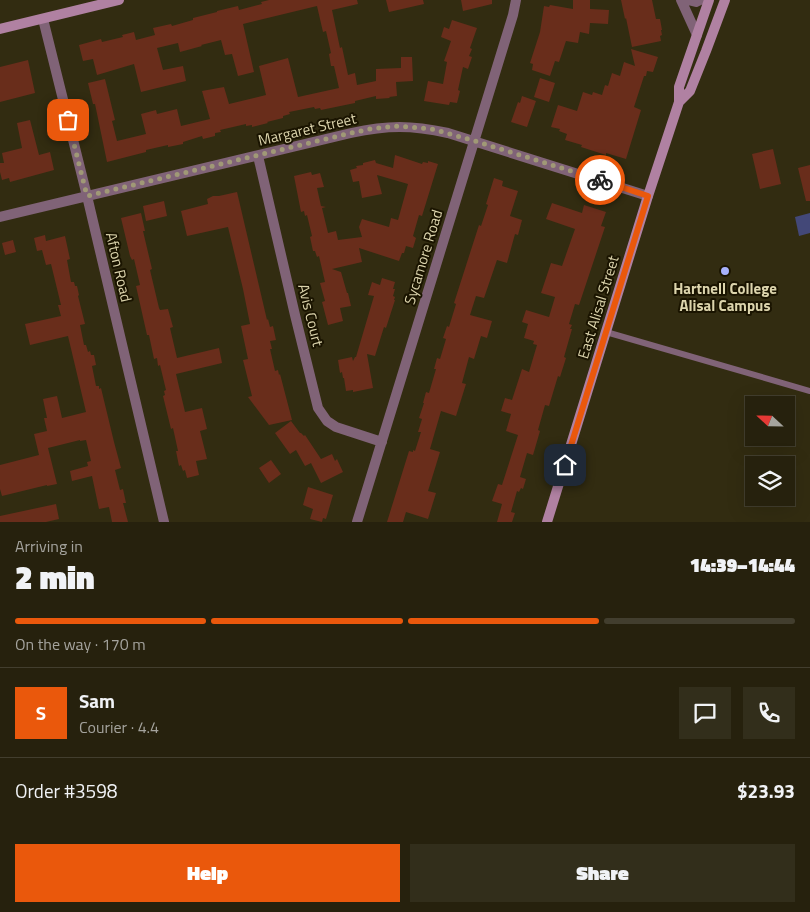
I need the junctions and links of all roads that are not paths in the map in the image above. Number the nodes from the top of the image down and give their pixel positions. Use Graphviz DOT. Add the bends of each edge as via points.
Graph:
graph roads {
  1 [pos="119,0"];
  2 [pos="516,0"];
  3 [pos="681,0"];
  4 [pos="688,0"];
  5 [pos="700,0"];
  6 [pos="709,0"];
  7 [pos="724,0"];
  8 [pos="43,18"];
  9 [pos="0,29"];
  10 [pos="697,35"];
  11 [pos="679,102"];
  12 [pos="475,141"];
  13 [pos="258,156"];
  14 [pos="87,196"];
  15 [pos="648,196"];
  16 [pos="0,217"];
  17 [pos="606,332"];
  18 [pos="810,391"];
  19 [pos="382,442"];
  20 [pos="164,522"];
  21 [pos="357,522"];
  22 [pos="547,522"];
  1 -- 8 [label="street"];
  2 -- 12 [label="street, Sycamore Road"];
  3 -- 10 [label="street"];
  4 -- 5 [label="street"];
  6 -- 10 [label="street, East Alisal Street"];
  7 -- 11 [label="street, East Alisal Street" via="690,91"];
  8 -- 9 [label="street"];
  8 -- 14 [label="street, Afton Road"];
  10 -- 11 [label="street, East Alisal Street" via="679,87"];
  11 -- 15 [label="street, East Alisal Street"];
  12 -- 13 [label="street, Margaret Street" via="432,129 395,126"];
  12 -- 15 [label="street, Margaret Street"];
  12 -- 19 [label="street, Sycamore Road"];
  13 -- 14 [label="street, Margaret Street"];
  13 -- 19 [label="street, Avis Court" via="318,408 336,427"];
  14 -- 16 [label="street, Margaret Street"];
  14 -- 20 [label="street, Afton Road"];
  15 -- 17 [label="street, East Alisal Street"];
  17 -- 18 [label="lane"];
  17 -- 22 [label="street, East Alisal Street"];
  19 -- 21 [label="street, Sycamore Road"];
}
